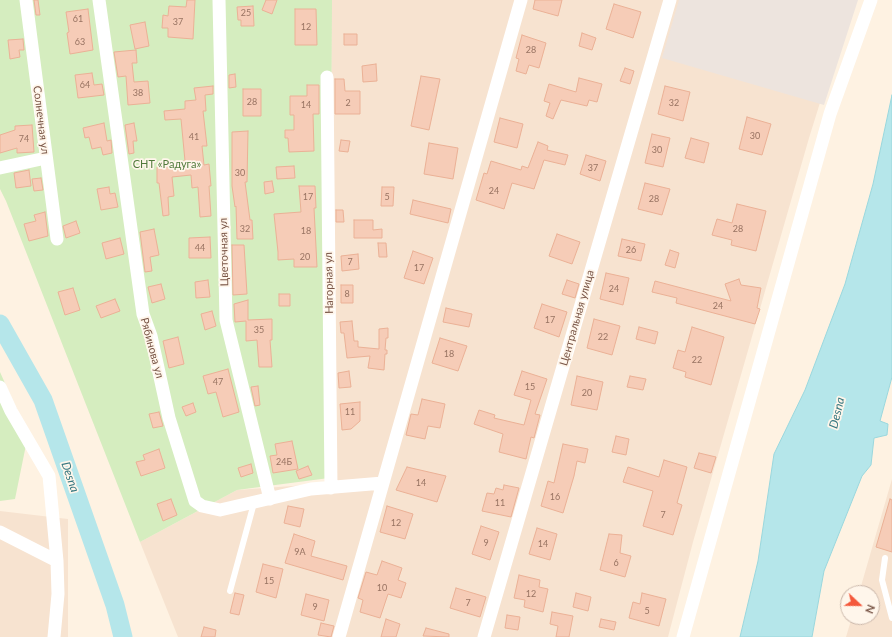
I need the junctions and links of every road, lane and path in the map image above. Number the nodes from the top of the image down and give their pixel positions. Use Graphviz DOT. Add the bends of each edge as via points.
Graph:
graph roads {
  1 [pos="26,0"];
  2 [pos="99,0"];
  3 [pos="218,0"];
  4 [pos="521,0"];
  5 [pos="670,0"];
  6 [pos="871,0"];
  7 [pos="328,78"];
  8 [pos="46,158"];
  9 [pos="0,168"];
  10 [pos="57,239"];
  11 [pos="0,387"];
  12 [pos="383,483"];
  13 [pos="331,488"];
  14 [pos="270,499"];
  15 [pos="254,503"];
  16 [pos="0,532"];
  17 [pos="885,558"];
  18 [pos="58,561"];
  19 [pos="230,591"];
  20 [pos="892,618"];
  21 [pos="54,637"];
  22 [pos="339,637"];
  23 [pos="484,637"];
  24 [pos="682,637"];
  1 -- 8 [label="street, Солнечная ул"];
  2 -- 15 [label="street, Рябинова ул" via="143,314 151,336 169,418 195,501 202,506 220,510"];
  3 -- 14 [label="street, Цветочная ул" via="226,320"];
  4 -- 12 [label="street"];
  5 -- 23 [label="street, Центральная улица"];
  6 -- 24 [label="street" via="830,114"];
  7 -- 13 [label="street, Нагорная ул"];
  8 -- 9 [label="street"];
  8 -- 10 [label="street, Солнечная ул"];
  11 -- 18 [label="street" via="49,476"];
  12 -- 13 [label="street, Рябинова ул"];
  12 -- 22 [label="street"];
  13 -- 14 [label="street, Рябинова ул" via="311,489"];
  14 -- 15 [label="street, Рябинова ул"];
  15 -- 19 [label="lane"];
  16 -- 18 [label="street"];
  17 -- 20 [label="lane" via="882,580"];
  18 -- 21 [label="street"];
}
